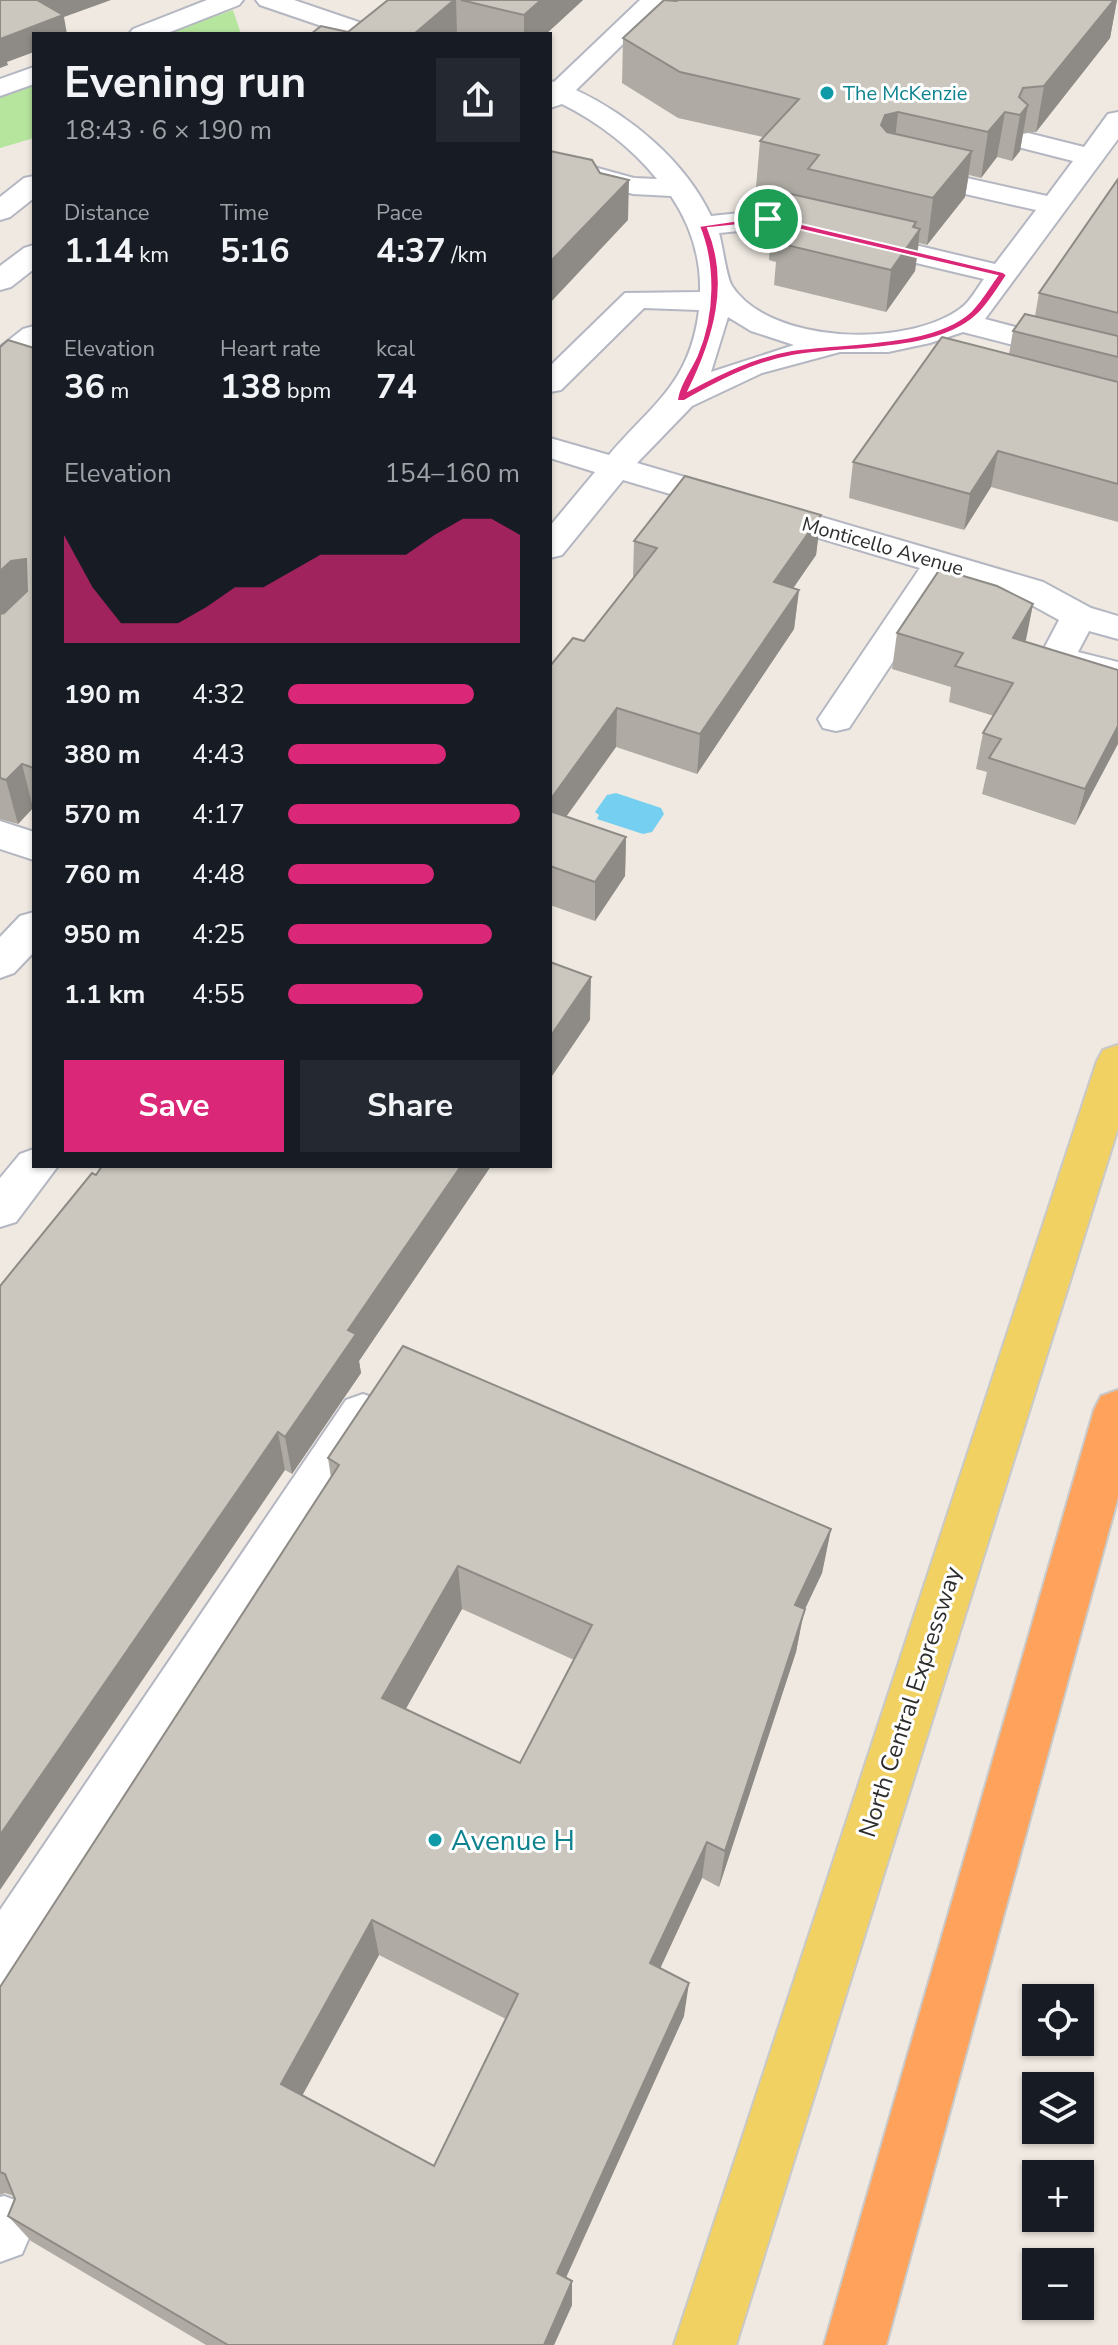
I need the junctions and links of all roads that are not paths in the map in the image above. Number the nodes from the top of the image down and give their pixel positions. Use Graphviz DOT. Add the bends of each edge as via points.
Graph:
graph roads {
  1 [pos="230,0"];
  2 [pos="655,0"];
  3 [pos="260,6"];
  4 [pos="631,24"];
  5 [pos="658,31"];
  6 [pos="147,32"];
  7 [pos="362,32"];
  8 [pos="32,76"];
  9 [pos="0,88"];
  10 [pos="553,94"];
  11 [pos="1036,131"];
  12 [pos="1105,138"];
  13 [pos="552,164"];
  14 [pos="892,169"];
  15 [pos="32,186"];
  16 [pos="680,188"];
  17 [pos="1055,206"];
  18 [pos="0,211"];
  19 [pos="703,226"];
  20 [pos="32,256"];
  21 [pos="1003,275"];
  22 [pos="0,283"];
  23 [pos="32,293"];
  24 [pos="714,302"];
  25 [pos="961,322"];
  26 [pos="857,344"];
  27 [pos="1118,363"];
  28 [pos="552,381"];
  29 [pos="681,399"];
  30 [pos="552,449"];
  31 [pos="616,468"];
  32 [pos="552,546"];
  33 [pos="941,563"];
  34 [pos="1031,590"];
  35 [pos="1118,598"];
  36 [pos="1079,616"];
  37 [pos="1118,628"];
  38 [pos="1118,674"];
  39 [pos="836,719"];
  40 [pos="0,834"];
  41 [pos="32,846"];
  42 [pos="32,928"];
  43 [pos="0,963"];
  44 [pos="1118,1061"];
  45 [pos="34,1168"];
  46 [pos="0,1209"];
  47 [pos="391,1373"];
  48 [pos="1118,1410"];
  49 [pos="0,1959"];
  50 [pos="705,2345"];
  51 [pos="855,2345"];
  1 -- 6 [label="street"];
  2 -- 4 [label="street"];
  3 -- 7 [label="street"];
  4 -- 5 [label="street"];
  4 -- 10 [label="street"];
  8 -- 9 [label="street"];
  10 -- 16 [label="street" via="617,125 650,151"];
  11 -- 12 [label="street"];
  12 -- 17 [label="street"];
  13 -- 16 [label="street" via="633,186"];
  14 -- 17 [label="street"];
  15 -- 18 [label="street"];
  16 -- 19 [label="street"];
  17 -- 21 [label="street"];
  19 -- 21 [label="street" via="768,219"];
  19 -- 24 [label="street" via="712,247"];
  20 -- 22 [label="street"];
  21 -- 25 [label="street"];
  22 -- 23 [label="street"];
  24 -- 26 [label="street" via="811,340"];
  24 -- 28 [label="street" via="636,299"];
  24 -- 29 [label="street" via="703,352"];
  25 -- 26 [label="street" via="935,345"];
  25 -- 27 [label="street"];
  26 -- 29 [label="street" via="790,353 730,371"];
  29 -- 31 [label="street"];
  30 -- 31 [label="street, Monticello Avenue"];
  31 -- 32 [label="street"];
  31 -- 33 [label="street, Monticello Avenue"];
  33 -- 34 [label="street, Monticello Avenue"];
  33 -- 39 [label="street"];
  34 -- 35 [label="street, Monticello Avenue"];
  34 -- 36 [label="street, Monticello Avenue"];
  36 -- 37 [label="street, Monticello Avenue"];
  36 -- 38 [label="street" via="1057,658"];
  40 -- 41 [label="street"];
  42 -- 43 [label="street"];
  44 -- 50 [label="main road, North Central Expressway"];
  45 -- 46 [label="street"];
  47 -- 49 [label="street"];
  48 -- 51 [label="highway"];
}
